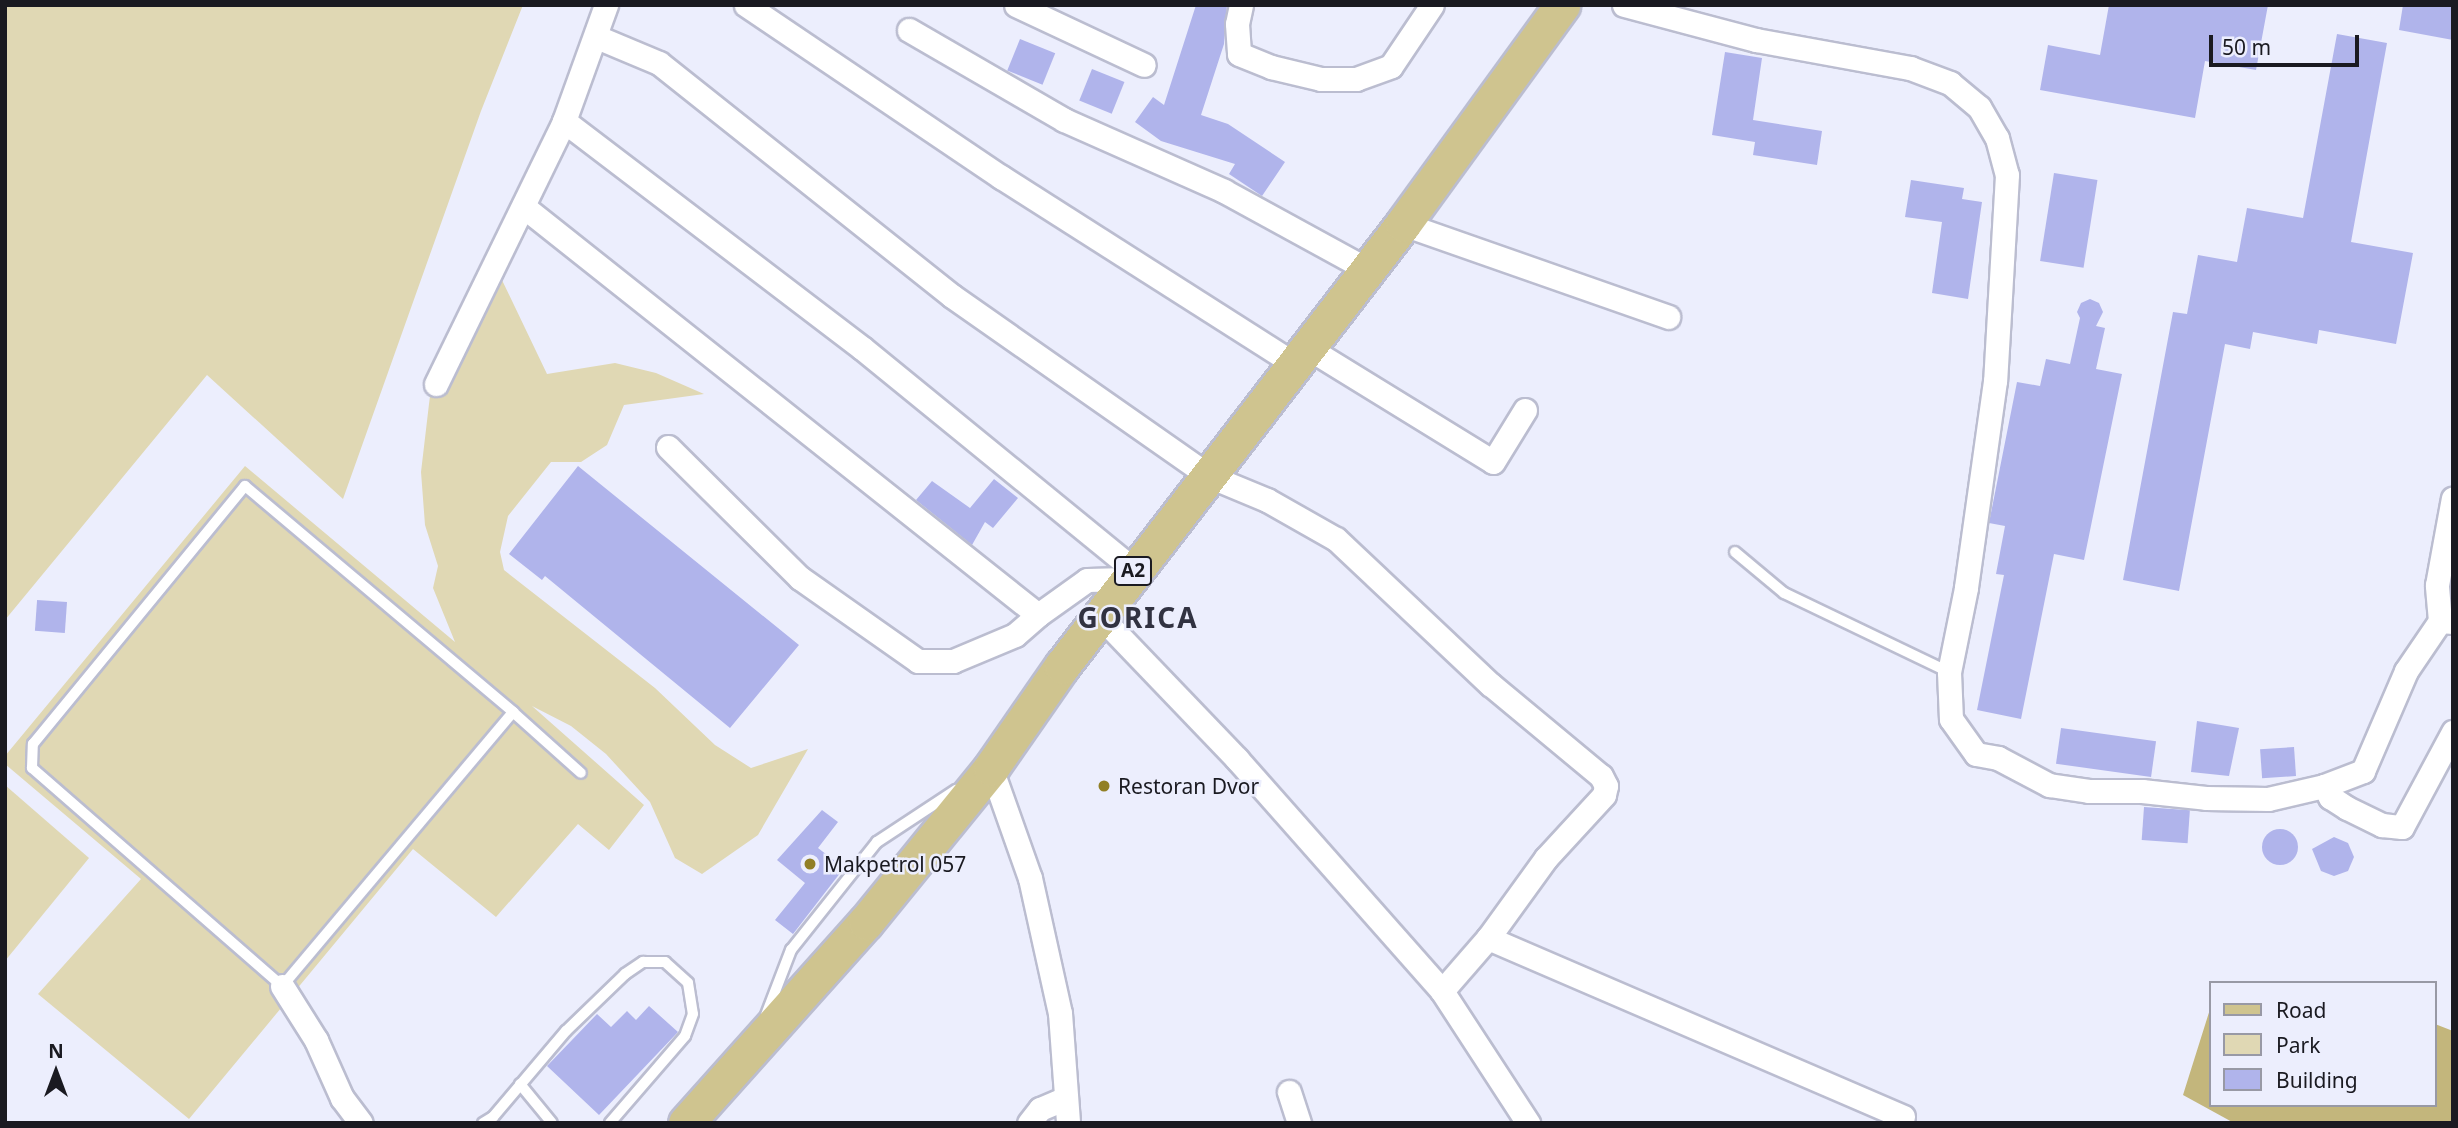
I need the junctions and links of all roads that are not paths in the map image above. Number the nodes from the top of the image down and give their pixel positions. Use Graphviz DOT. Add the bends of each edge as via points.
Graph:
graph roads {
  1 [pos="606,5"];
  2 [pos="746,5"];
  3 [pos="1016,5"];
  4 [pos="1241,5"];
  5 [pos="1432,5"];
  6 [pos="1562,5"];
  7 [pos="1633,7"];
  8 [pos="909,30"];
  9 [pos="597,37"];
  10 [pos="1144,65"];
  11 [pos="564,121"];
  12 [pos="524,207"];
  13 [pos="1403,225"];
  14 [pos="1368,270"];
  15 [pos="1668,317"];
  16 [pos="1301,356"];
  17 [pos="436,384"];
  18 [pos="1525,410"];
  19 [pos="668,447"];
  20 [pos="1209,476"];
  21 [pos="2453,498"];
  22 [pos="1735,552"];
  23 [pos="1130,575"];
  24 [pos="1038,615"];
  25 [pos="1100,616"];
  26 [pos="2447,621"];
  27 [pos="1950,672"];
  28 [pos="513,712"];
  29 [pos="2453,732"];
  30 [pos="991,768"];
  31 [pos="581,773"];
  32 [pos="2324,786"];
  33 [pos="1488,937"];
  34 [pos="282,986"];
  35 [pos="1441,991"];
  36 [pos="520,1084"];
  37 [pos="1289,1092"];
  38 [pos="1066,1098"];
  39 [pos="1903,1117"];
  40 [pos="489,1121"];
  41 [pos="361,1123"];
  42 [pos="552,1123"];
  43 [pos="610,1123"];
  44 [pos="686,1123"];
  45 [pos="1029,1123"];
  46 [pos="1068,1123"];
  47 [pos="1299,1123"];
  48 [pos="1528,1123"];
  1 -- 9 [label="street"];
  2 -- 16 [label="street" via="1001,177"];
  3 -- 10 [label="street"];
  4 -- 5 [label="street" via="1239,54 1321,79 1356,79 1391,66"];
  6 -- 13 [label="main road, A2"];
  7 -- 27 [label="street" via="1756,40 1910,68 1950,83 1979,107 1997,138 2007,175 1994,381"];
  8 -- 14 [label="street" via="1064,120 1224,191"];
  9 -- 11 [label="street"];
  9 -- 20 [label="street" via="659,63 952,296"];
  11 -- 12 [label="street"];
  11 -- 23 [label="street" via="862,348"];
  12 -- 17 [label="street"];
  12 -- 24 [label="street"];
  13 -- 14 [label="main road, A2"];
  13 -- 15 [label="street"];
  14 -- 16 [label="main road, A2"];
  16 -- 18 [label="street" via="1493,462"];
  16 -- 20 [label="main road, A2"];
  19 -- 24 [label="street" via="800,579 918,661 953,661 1015,635"];
  20 -- 23 [label="main road, A2"];
  20 -- 33 [label="street" via="1267,500 1336,539 1490,684 1601,776 1604,795 1546,858"];
  21 -- 26 [label="street" via="2437,585"];
  22 -- 27 [label="lane" via="1784,593"];
  23 -- 24 [label="street" via="1087,580"];
  23 -- 25 [label="main road, A2"];
  25 -- 30 [label="main road, A2"];
  25 -- 35 [label="street" via="1237,759"];
  26 -- 32 [label="street" via="2406,671 2363,771"];
  27 -- 32 [label="street" via="1951,719 1976,754 1998,758 2049,785 2268,799"];
  28 -- 31 [label="lane"];
  28 -- 34 [label="lane"];
  28 -- 34 [label="lane" via="245,486 33,744 32,768"];
  29 -- 32 [label="street" via="2402,827 2382,825 2347,808 2330,797"];
  30 -- 38 [label="street" via="1030,878 1060,1013"];
  30 -- 44 [label="main road, A2" via="866,922"];
  33 -- 35 [label="street"];
  33 -- 39 [label="street"];
  34 -- 41 [label="street" via="316,1040 342,1098"];
  35 -- 48 [label="street"];
  36 -- 40 [label="lane"];
  36 -- 42 [label="lane"];
  36 -- 43 [label="lane" via="625,974 643,962 665,962 688,984 693,1002 689,1025 685,1036"];
  37 -- 47 [label="street"];
  38 -- 45 [label="street" via="1040,1109"];
  38 -- 46 [label="street"];
}
